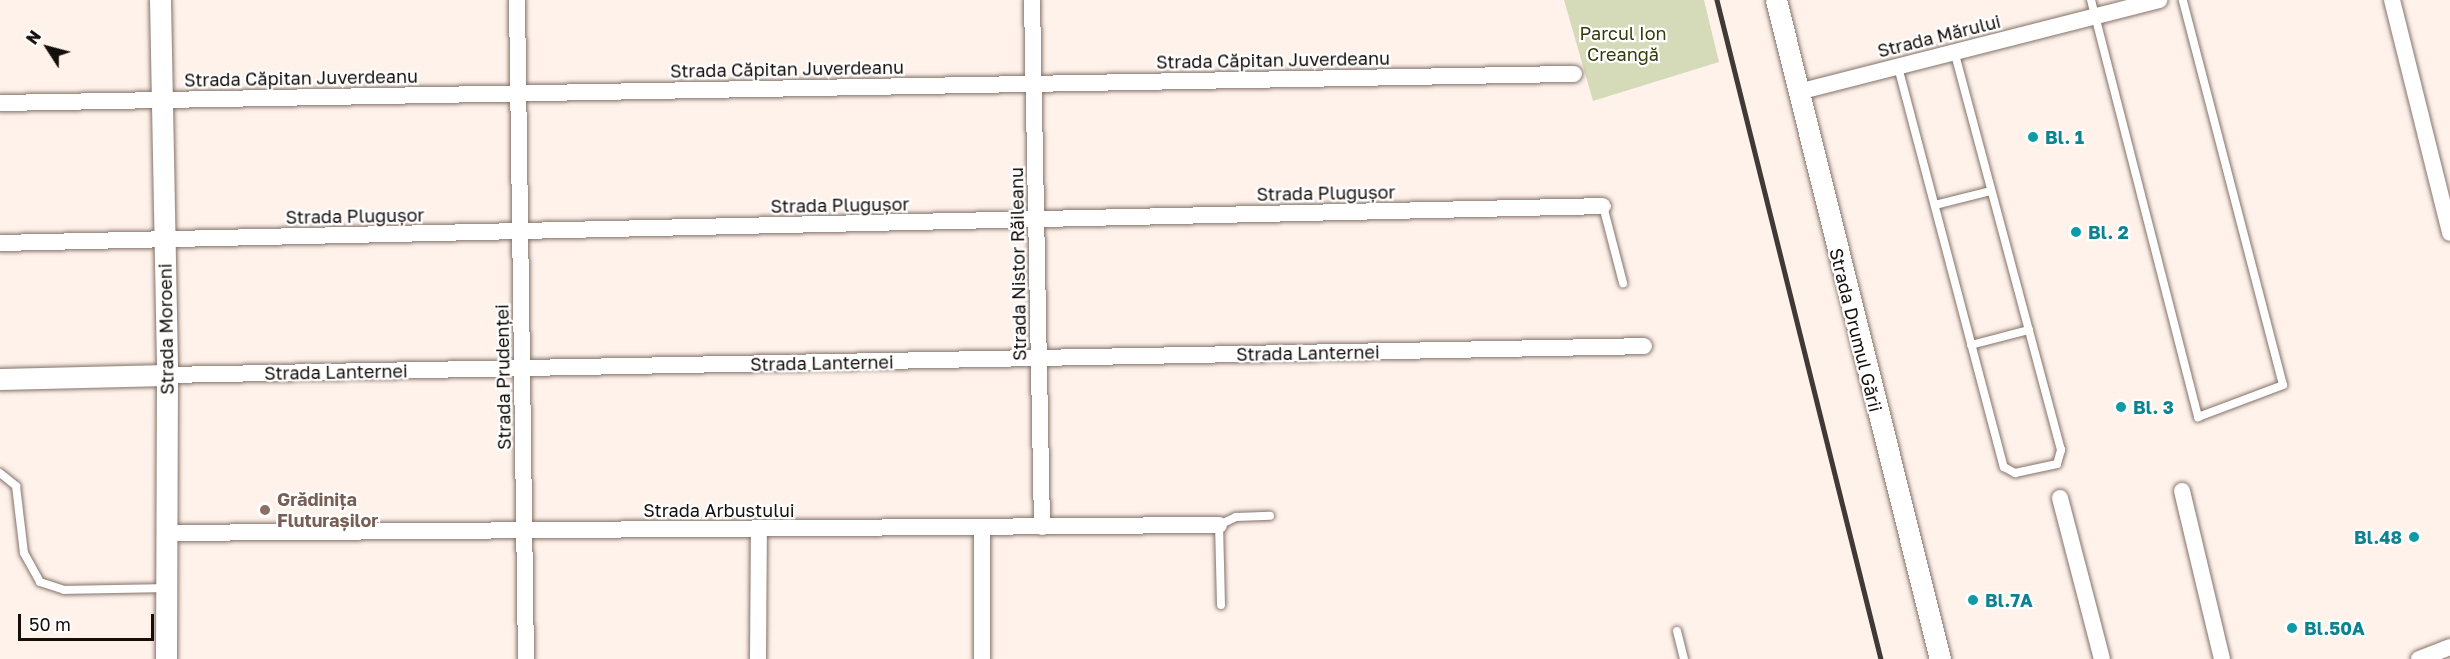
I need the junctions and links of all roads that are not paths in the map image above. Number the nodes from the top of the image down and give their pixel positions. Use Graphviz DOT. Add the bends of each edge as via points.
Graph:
graph roads {
  1 [pos="160,0"];
  2 [pos="517,0"];
  3 [pos="1032,0"];
  4 [pos="1776,0"];
  5 [pos="2157,0"];
  6 [pos="2183,0"];
  7 [pos="2392,0"];
  8 [pos="2094,8"];
  9 [pos="1954,52"];
  10 [pos="1898,67"];
  11 [pos="1574,74"];
  12 [pos="1034,84"];
  13 [pos="1798,92"];
  14 [pos="519,94"];
  15 [pos="163,100"];
  16 [pos="0,103"];
  17 [pos="1991,191"];
  18 [pos="1935,205"];
  19 [pos="1603,206"];
  20 [pos="1037,220"];
  21 [pos="521,233"];
  22 [pos="2450,233"];
  23 [pos="165,239"];
  24 [pos="0,243"];
  25 [pos="1623,283"];
  26 [pos="2029,330"];
  27 [pos="1971,345"];
  28 [pos="1644,346"];
  29 [pos="1040,359"];
  30 [pos="523,368"];
  31 [pos="167,375"];
  32 [pos="0,379"];
  33 [pos="0,473"];
  34 [pos="2182,491"];
  35 [pos="2060,498"];
  36 [pos="1270,516"];
  37 [pos="1219,525"];
  38 [pos="982,527"];
  39 [pos="1042,527"];
  40 [pos="759,529"];
  41 [pos="525,531"];
  42 [pos="167,533"];
  43 [pos="167,588"];
  44 [pos="1221,605"];
  45 [pos="1677,631"];
  46 [pos="2450,646"];
  47 [pos="166,659"];
  48 [pos="526,659"];
  49 [pos="758,659"];
  50 [pos="982,659"];
  51 [pos="1684,659"];
  52 [pos="1940,659"];
  53 [pos="2102,659"];
  54 [pos="2222,659"];
  55 [pos="2419,659"];
  1 -- 15 [label="street, Strada Moroeni"];
  2 -- 14 [label="street, Strada Prudenței"];
  3 -- 12 [label="street, Strada Nistor Răileanu"];
  4 -- 13 [label="street, Strada Drumul Gării"];
  5 -- 8 [label="street, Strada Mărului"];
  6 -- 8 [label="lane" via="2283,385 2198,417"];
  7 -- 22 [label="street"];
  8 -- 9 [label="street, Strada Mărului"];
  9 -- 10 [label="street, Strada Mărului"];
  9 -- 17 [label="lane"];
  10 -- 13 [label="street, Strada Mărului"];
  10 -- 18 [label="lane"];
  11 -- 12 [label="street, Strada Căpitan Juverdeanu"];
  12 -- 14 [label="street, Strada Căpitan Juverdeanu"];
  12 -- 20 [label="street, Strada Nistor Răileanu"];
  13 -- 52 [label="street, Strada Drumul Gării"];
  14 -- 15 [label="street, Strada Căpitan Juverdeanu"];
  14 -- 21 [label="street, Strada Prudenței"];
  15 -- 16 [label="street, Strada Căpitan Juverdeanu"];
  15 -- 23 [label="street, Strada Moroeni"];
  17 -- 18 [label="lane"];
  17 -- 26 [label="lane"];
  18 -- 27 [label="lane"];
  19 -- 20 [label="street, Strada Plugușor"];
  19 -- 25 [label="lane, Strada Plugușor"];
  20 -- 21 [label="street, Strada Plugușor"];
  20 -- 29 [label="street, Strada Nistor Răileanu"];
  21 -- 23 [label="street, Strada Plugușor"];
  21 -- 30 [label="street, Strada Prudenței"];
  23 -- 24 [label="street, Strada Plugușor"];
  23 -- 31 [label="street, Strada Moroeni"];
  26 -- 27 [label="lane"];
  26 -- 27 [label="lane" via="2061,450 2056,464 2015,473 2004,467"];
  28 -- 29 [label="street, Strada Lanternei"];
  29 -- 30 [label="street, Strada Lanternei"];
  29 -- 39 [label="street, Strada Nistor Răileanu"];
  30 -- 31 [label="street, Strada Lanternei"];
  30 -- 41 [label="street, Strada Prudenței"];
  31 -- 32 [label="street, Strada Lanternei"];
  31 -- 42 [label="street, Strada Moroeni"];
  33 -- 43 [label="lane" via="16,486 24,553 40,582 64,591"];
  34 -- 54 [label="street"];
  35 -- 53 [label="street"];
  36 -- 37 [label="lane, Strada Arbustului" via="1236,517"];
  37 -- 39 [label="street, Strada Arbustului"];
  37 -- 44 [label="lane"];
  38 -- 39 [label="street, Strada Arbustului"];
  38 -- 40 [label="street, Strada Arbustului"];
  38 -- 50 [label="street"];
  40 -- 41 [label="street, Strada Arbustului"];
  40 -- 49 [label="street"];
  41 -- 42 [label="street, Strada Arbustului"];
  41 -- 48 [label="street, Strada Prudenței"];
  42 -- 43 [label="street, Strada Moroeni"];
  43 -- 47 [label="street, Strada Moroeni"];
  45 -- 51 [label="lane"];
  46 -- 55 [label="street"];
}
